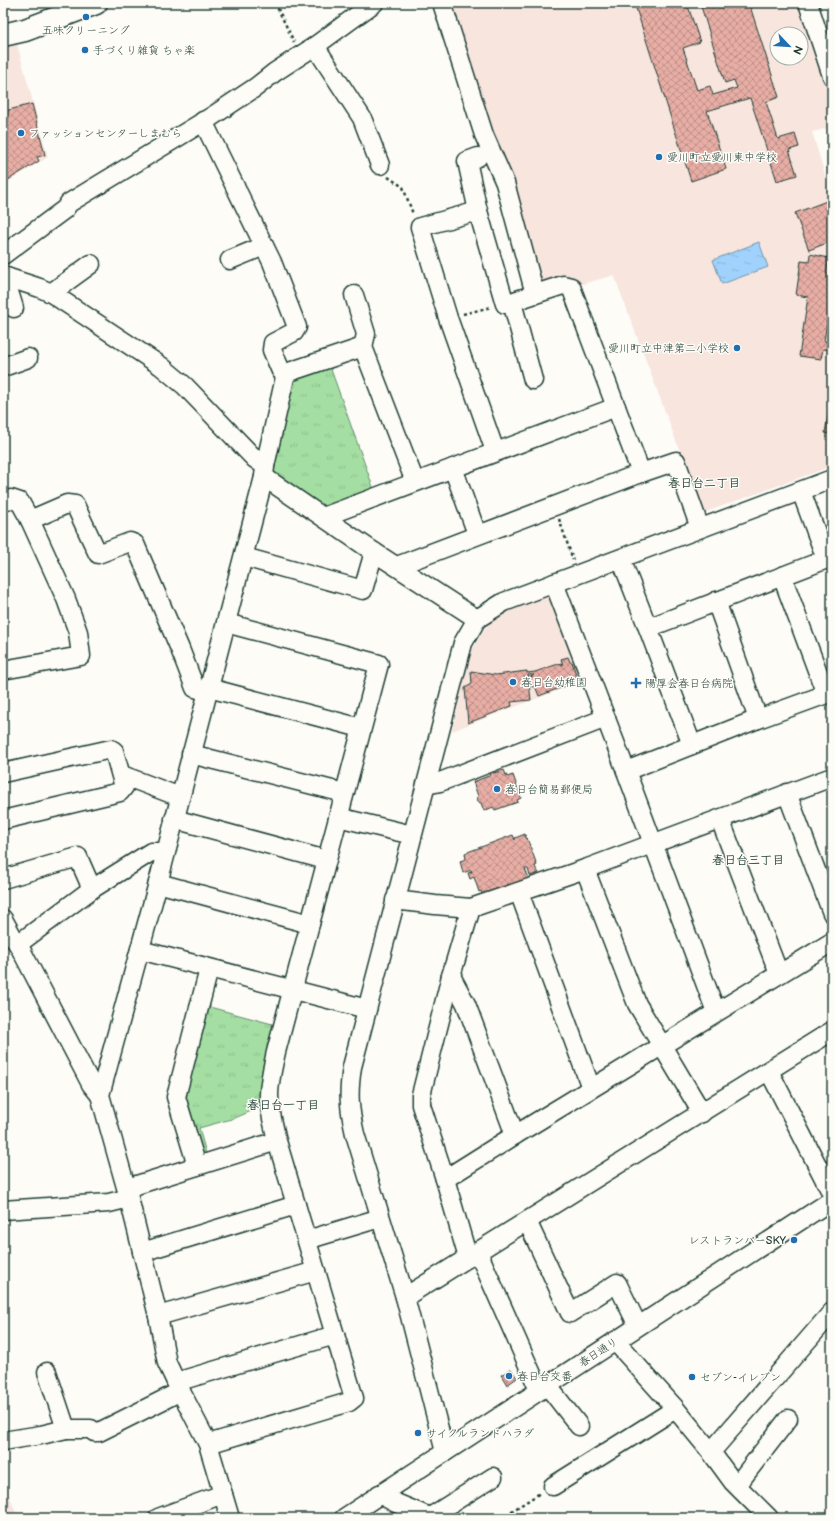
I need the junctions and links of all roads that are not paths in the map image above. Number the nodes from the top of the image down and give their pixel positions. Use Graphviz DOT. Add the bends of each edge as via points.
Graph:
graph roads {
  1 [pos="96,3"];
  2 [pos="374,3"];
  3 [pos="442,3"];
  4 [pos="808,3"];
  5 [pos="70,7"];
  6 [pos="3,35"];
  7 [pos="308,50"];
  8 [pos="828,52"];
  9 [pos="832,76"];
  10 [pos="203,121"];
  11 [pos="478,157"];
  12 [pos="380,166"];
  13 [pos="478,211"];
  14 [pos="264,246"];
  15 [pos="3,255"];
  16 [pos="230,260"];
  17 [pos="91,264"];
  18 [pos="5,277"];
  19 [pos="51,294"];
  20 [pos="534,294"];
  21 [pos="354,295"];
  22 [pos="509,303"];
  23 [pos="14,308"];
  24 [pos="363,347"];
  25 [pos="286,373"];
  26 [pos="528,373"];
  27 [pos="616,406"];
  28 [pos="495,451"];
  29 [pos="453,468"];
  30 [pos="264,472"];
  31 [pos="641,473"];
  32 [pos="832,479"];
  33 [pos="415,482"];
  34 [pos="801,491"];
  35 [pos="3,501"];
  36 [pos="324,517"];
  37 [pos="30,520"];
  38 [pos="700,528"];
  39 [pos="477,534"];
  40 [pos="374,552"];
  41 [pos="244,557"];
  42 [pos="829,558"];
  43 [pos="621,559"];
  44 [pos="397,566"];
  45 [pos="782,576"];
  46 [pos="554,583"];
  47 [pos="716,601"];
  48 [pos="477,619"];
  49 [pos="226,623"];
  50 [pos="648,628"];
  51 [pos="3,670"];
  52 [pos="209,690"];
  53 [pos="829,693"];
  54 [pos="606,718"];
  55 [pos="758,719"];
  56 [pos="361,728"];
  57 [pos="692,745"];
  58 [pos="191,754"];
  59 [pos="626,771"];
  60 [pos="3,773"];
  61 [pos="122,775"];
  62 [pos="832,777"];
  63 [pos="426,784"];
  64 [pos="344,793"];
  65 [pos="787,793"];
  66 [pos="180,797"];
  67 [pos="338,817"];
  68 [pos="174,819"];
  69 [pos="720,819"];
  70 [pos="3,820"];
  71 [pos="412,836"];
  72 [pos="653,843"];
  73 [pos="165,852"];
  74 [pos="326,860"];
  75 [pos="586,869"];
  76 [pos="3,878"];
  77 [pos="158,883"];
  78 [pos="92,890"];
  79 [pos="519,892"];
  80 [pos="395,900"];
  81 [pos="471,908"];
  82 [pos="832,913"];
  83 [pos="3,919"];
  84 [pos="310,924"];
  85 [pos="832,942"];
  86 [pos="18,944"];
  87 [pos="140,950"];
  88 [pos="209,968"];
  89 [pos="779,974"];
  90 [pos="451,976"];
  91 [pos="292,990"];
  92 [pos="367,1010"];
  93 [pos="716,1012"];
  94 [pos="832,1031"];
  95 [pos="661,1046"];
  96 [pos="769,1071"];
  97 [pos="591,1088"];
  98 [pos="100,1096"];
  99 [pos="702,1113"];
  100 [pos="515,1135"];
  101 [pos="277,1141"];
  102 [pos="197,1166"];
  103 [pos="445,1179"];
  104 [pos="128,1193"];
  105 [pos="832,1194"];
  106 [pos="832,1200"];
  107 [pos="296,1205"];
  108 [pos="3,1210"];
  109 [pos="380,1218"];
  110 [pos="527,1221"];
  111 [pos="307,1240"];
  112 [pos="142,1252"];
  113 [pos="473,1255"];
  114 [pos="316,1271"];
  115 [pos="405,1297"];
  116 [pos="832,1312"];
  117 [pos="158,1316"];
  118 [pos="638,1326"];
  119 [pos="335,1335"];
  120 [pos="614,1341"];
  121 [pos="46,1381"];
  122 [pos="179,1387"];
  123 [pos="543,1388"];
  124 [pos="674,1408"];
  125 [pos="579,1426"];
  126 [pos="785,1428"];
  127 [pos="66,1429"];
  128 [pos="3,1441"];
  129 [pos="208,1444"];
  130 [pos="446,1452"];
  131 [pos="711,1452"];
  132 [pos="737,1485"];
  133 [pos="486,1486"];
  134 [pos="553,1486"];
  135 [pos="223,1494"];
  136 [pos="379,1494"];
  137 [pos="154,1516"];
  138 [pos="230,1518"];
  139 [pos="344,1518"];
  140 [pos="431,1518"];
  141 [pos="769,1518"];
  1 -- 5 [label="main road"];
  2 -- 7 [label="street"];
  3 -- 20 [label="street" via="484,135 505,183"];
  4 -- 8 [label="street"];
  5 -- 6 [label="main road" via="25,30"];
  7 -- 10 [label="street" via="272,80"];
  7 -- 12 [label="street" via="362,118"];
  8 -- 9 [label="street"];
  10 -- 14 [label="street"];
  10 -- 15 [label="street" via="178,132 67,197 65,209 20,234"];
  11 -- 13 [label="street" via="467,161"];
  13 -- 22 [label="street"];
  13 -- 28 [label="street" via="420,227 448,318"];
  14 -- 16 [label="street"];
  14 -- 25 [label="street" via="297,326 294,332 273,343 272,350 281,371"];
  17 -- 19 [label="street"];
  18 -- 19 [label="street"];
  18 -- 23 [label="street"];
  19 -- 30 [label="street" via="161,366 255,459"];
  20 -- 22 [label="street"];
  20 -- 27 [label="street" via="563,285 571,287"];
  21 -- 24 [label="street" via="366,334"];
  22 -- 26 [label="street"];
  24 -- 25 [label="street"];
  24 -- 33 [label="street"];
  25 -- 30 [label="street"];
  27 -- 28 [label="street"];
  27 -- 31 [label="street"];
  28 -- 29 [label="street"];
  29 -- 33 [label="street"];
  29 -- 39 [label="street"];
  30 -- 36 [label="street"];
  30 -- 41 [label="street"];
  31 -- 38 [label="street" via="676,461"];
  31 -- 39 [label="street"];
  32 -- 34 [label="street"];
  33 -- 36 [label="street"];
  34 -- 38 [label="street"];
  34 -- 42 [label="street"];
  35 -- 37 [label="street" via="11,499 20,502"];
  36 -- 40 [label="street"];
  37 -- 51 [label="street" via="62,601 78,632 84,660"];
  37 -- 52 [label="street" via="67,504 75,505 98,554 130,542 135,544 149,585 180,649 195,688"];
  38 -- 43 [label="street"];
  39 -- 44 [label="street"];
  40 -- 41 [label="street" via="362,590"];
  40 -- 44 [label="street"];
  41 -- 49 [label="street"];
  42 -- 45 [label="street"];
  43 -- 46 [label="street"];
  43 -- 50 [label="street"];
  44 -- 48 [label="street"];
  45 -- 47 [label="street"];
  45 -- 53 [label="street"];
  46 -- 48 [label="street" via="504,602"];
  46 -- 54 [label="street"];
  47 -- 50 [label="street"];
  47 -- 55 [label="street"];
  48 -- 63 [label="street" via="463,643"];
  49 -- 52 [label="street"];
  49 -- 56 [label="street" via="379,664"];
  50 -- 57 [label="street"];
  52 -- 56 [label="street"];
  52 -- 58 [label="street"];
  53 -- 55 [label="street"];
  54 -- 59 [label="street"];
  54 -- 63 [label="street" via="440,782"];
  55 -- 57 [label="street"];
  56 -- 64 [label="street"];
  57 -- 59 [label="street"];
  58 -- 64 [label="street"];
  58 -- 66 [label="street"];
  59 -- 72 [label="street"];
  60 -- 61 [label="street" via="44,772 111,750 114,751"];
  61 -- 66 [label="street"];
  61 -- 70 [label="street" via="124,787 120,792"];
  62 -- 65 [label="street"];
  63 -- 71 [label="street"];
  64 -- 67 [label="street"];
  65 -- 69 [label="street"];
  65 -- 82 [label="street"];
  66 -- 68 [label="street"];
  67 -- 71 [label="street"];
  67 -- 74 [label="street"];
  68 -- 73 [label="street"];
  68 -- 74 [label="street"];
  69 -- 72 [label="street"];
  69 -- 89 [label="street"];
  71 -- 80 [label="street"];
  72 -- 75 [label="street"];
  72 -- 93 [label="street"];
  73 -- 77 [label="street"];
  73 -- 78 [label="street" via="151,852"];
  74 -- 84 [label="street"];
  75 -- 79 [label="street"];
  75 -- 95 [label="street" via="636,1004"];
  76 -- 78 [label="street" via="78,857"];
  77 -- 84 [label="street"];
  77 -- 87 [label="street"];
  78 -- 86 [label="street"];
  79 -- 81 [label="street"];
  79 -- 97 [label="street"];
  80 -- 81 [label="street"];
  80 -- 92 [label="street"];
  81 -- 90 [label="street"];
  83 -- 86 [label="street"];
  84 -- 91 [label="street"];
  85 -- 89 [label="street"];
  86 -- 98 [label="street" via="91,1084"];
  87 -- 88 [label="street"];
  87 -- 98 [label="street"];
  88 -- 91 [label="street"];
  88 -- 102 [label="street" via="176,1097"];
  89 -- 93 [label="street"];
  90 -- 100 [label="street" via="466,1004"];
  90 -- 103 [label="street" via="421,1095 421,1105"];
  91 -- 92 [label="street"];
  91 -- 101 [label="street" via="271,1076 269,1096"];
  92 -- 109 [label="street" via="352,1067 349,1088 350,1110"];
  93 -- 95 [label="street"];
  94 -- 96 [label="street"];
  95 -- 97 [label="street"];
  95 -- 99 [label="street"];
  96 -- 99 [label="street"];
  96 -- 105 [label="street"];
  97 -- 100 [label="street"];
  98 -- 104 [label="street"];
  99 -- 110 [label="street"];
  100 -- 103 [label="street"];
  101 -- 102 [label="street"];
  101 -- 107 [label="street"];
  102 -- 104 [label="street"];
  103 -- 113 [label="street"];
  104 -- 108 [label="street" via="109,1204"];
  104 -- 112 [label="street"];
  106 -- 118 [label="street, 春日通り"];
  107 -- 111 [label="street"];
  107 -- 112 [label="street"];
  109 -- 111 [label="street"];
  109 -- 115 [label="street"];
  110 -- 113 [label="street"];
  110 -- 118 [label="street" via="565,1316 615,1277"];
  111 -- 114 [label="street"];
  112 -- 117 [label="street" via="141,1271"];
  113 -- 115 [label="street"];
  113 -- 123 [label="street"];
  114 -- 117 [label="street"];
  114 -- 119 [label="street"];
  115 -- 130 [label="street"];
  116 -- 131 [label="street" via="748,1397"];
  117 -- 122 [label="street" via="168,1363"];
  118 -- 120 [label="street, 春日通り"];
  119 -- 122 [label="street"];
  119 -- 129 [label="street" via="354,1398 349,1402"];
  120 -- 123 [label="street, 春日通り"];
  120 -- 124 [label="street"];
  121 -- 127 [label="street"];
  122 -- 127 [label="street" via="99,1432 91,1429"];
  122 -- 129 [label="street"];
  123 -- 125 [label="street"];
  123 -- 130 [label="street, 春日通り"];
  124 -- 131 [label="street"];
  124 -- 134 [label="street" via="575,1479"];
  126 -- 132 [label="street"];
  127 -- 128 [label="street"];
  129 -- 135 [label="street"];
  130 -- 136 [label="street, 春日通り"];
  131 -- 132 [label="street"];
  132 -- 141 [label="street"];
  133 -- 140 [label="street"];
  135 -- 137 [label="street"];
  135 -- 138 [label="street"];
  136 -- 139 [label="street, 春日通り"];
  136 -- 140 [label="street"];
}
